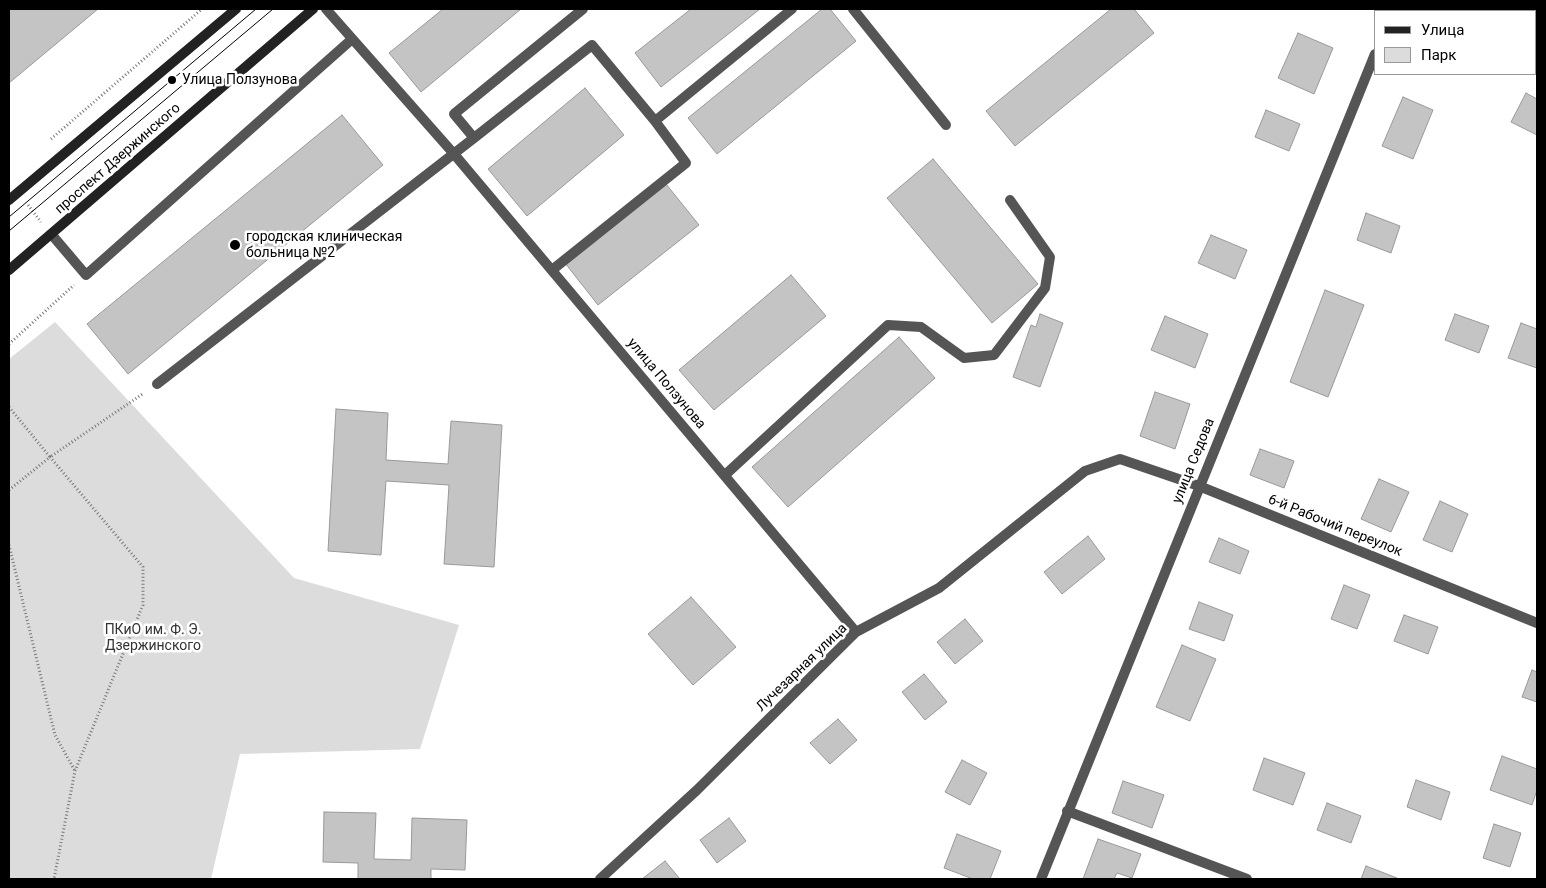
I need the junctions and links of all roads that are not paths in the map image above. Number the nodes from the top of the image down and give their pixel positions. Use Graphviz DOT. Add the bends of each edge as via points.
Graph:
graph roads {
  1 [pos="236,9"];
  2 [pos="314,9"];
  3 [pos="326,9"];
  4 [pos="583,9"];
  5 [pos="792,9"];
  6 [pos="853,9"];
  7 [pos="351,40"];
  8 [pos="1374,56"];
  9 [pos="655,121"];
  10 [pos="946,124"];
  11 [pos="474,138"];
  12 [pos="454,154"];
  13 [pos="9,200"];
  14 [pos="1010,200"];
  15 [pos="52,236"];
  16 [pos="9,270"];
  17 [pos="552,270"];
  18 [pos="157,384"];
  19 [pos="1120,459"];
  20 [pos="725,475"];
  21 [pos="1199,486"];
  22 [pos="1537,623"];
  23 [pos="856,632"];
  24 [pos="1067,811"];
  25 [pos="600,879"];
  26 [pos="1042,879"];
  27 [pos="1247,879"];
  1 -- 13 [label="main road"];
  2 -- 15 [label="main road, проспект Дзержинского"];
  3 -- 7 [label="street, улица Ползунова"];
  4 -- 11 [label="street" via="454,114"];
  5 -- 9 [label="street"];
  6 -- 10 [label="street"];
  7 -- 12 [label="street, улица Ползунова"];
  7 -- 15 [label="street" via="86,275"];
  8 -- 21 [label="street, улица Седова"];
  9 -- 11 [label="street" via="592,45"];
  9 -- 17 [label="street" via="686,163"];
  11 -- 12 [label="street"];
  12 -- 17 [label="street, улица Ползунова"];
  12 -- 18 [label="street"];
  14 -- 20 [label="street" via="1050,256 1045,288 994,355 964,358 921,327 888,325"];
  15 -- 16 [label="main road, проспект Дзержинского"];
  17 -- 20 [label="street, улица Ползунова"];
  19 -- 21 [label="street, 6-й Рабочий переулок"];
  19 -- 23 [label="street, Лучезарная улица" via="1086,471 939,588"];
  20 -- 23 [label="street, улица Ползунова"];
  21 -- 22 [label="street, 6-й Рабочий переулок"];
  21 -- 24 [label="street, улица Седова"];
  23 -- 25 [label="street, Лучезарная улица" via="697,790"];
  24 -- 26 [label="street, улица Седова"];
  24 -- 27 [label="street"];
}
